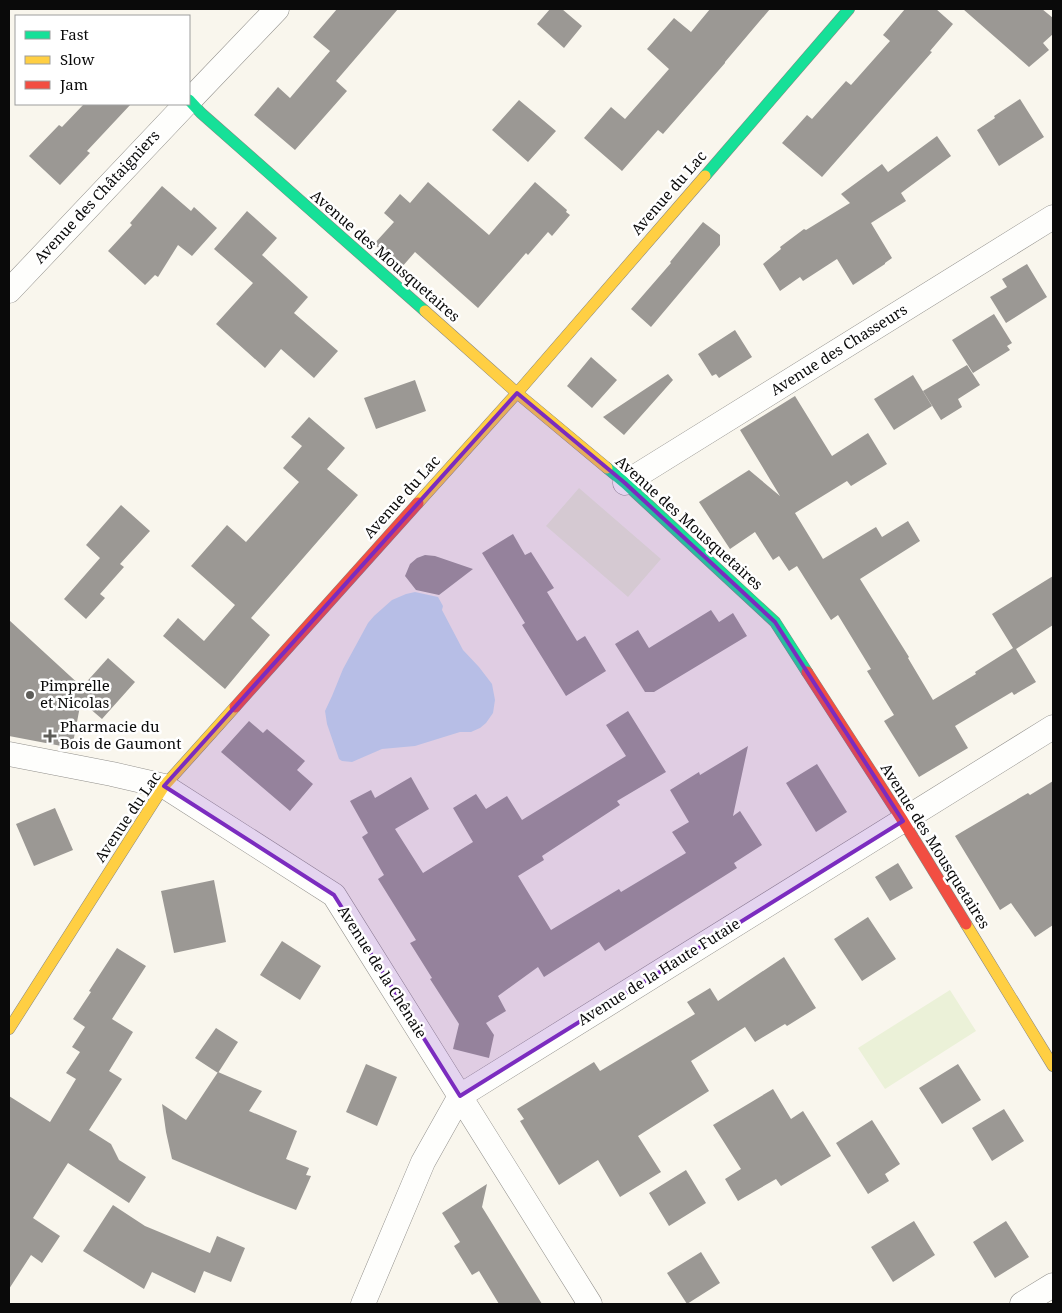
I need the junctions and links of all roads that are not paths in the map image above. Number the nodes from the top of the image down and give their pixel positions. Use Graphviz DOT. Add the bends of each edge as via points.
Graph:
graph roads {
  1 [pos="277,9"];
  2 [pos="849,9"];
  3 [pos="190,100"];
  4 [pos="190,104"];
  5 [pos="185,105"];
  6 [pos="1053,217"];
  7 [pos="9,291"];
  8 [pos="517,393"];
  9 [pos="625,483"];
  10 [pos="1053,728"];
  11 [pos="9,754"];
  12 [pos="164,786"];
  13 [pos="903,821"];
  14 [pos="9,1029"];
  15 [pos="1053,1066"];
  16 [pos="460,1096"];
  17 [pos="1053,1285"];
  18 [pos="363,1304"];
  19 [pos="590,1304"];
  20 [pos="1022,1304"];
  1 -- 3 [label="street, Avenue des Châtaigniers"];
  2 -- 8 [label="street, Avenue du Lac"];
  4 -- 8 [label="street, Avenue des Mousquetaires"];
  5 -- 7 [label="street, Avenue des Châtaigniers"];
  6 -- 9 [label="street, Avenue des Chasseurs"];
  8 -- 9 [label="street, Avenue des Mousquetaires"];
  8 -- 12 [label="street, Avenue du Lac"];
  9 -- 13 [label="street, Avenue des Mousquetaires" via="775,622"];
  10 -- 13 [label="street, Avenue de la Haute Futaie"];
  11 -- 12 [label="street, Avenue de la Chênaie"];
  12 -- 14 [label="street, Avenue du Lac"];
  12 -- 16 [label="street, Avenue de la Chênaie" via="334,895"];
  13 -- 15 [label="street, Avenue des Mousquetaires"];
  13 -- 16 [label="street, Avenue de la Haute Futaie"];
  16 -- 18 [label="street, Avenue de la Haute Futaie" via="423,1162"];
  16 -- 19 [label="street, Avenue de la Chênaie"];
  17 -- 20 [label="street"];
}
